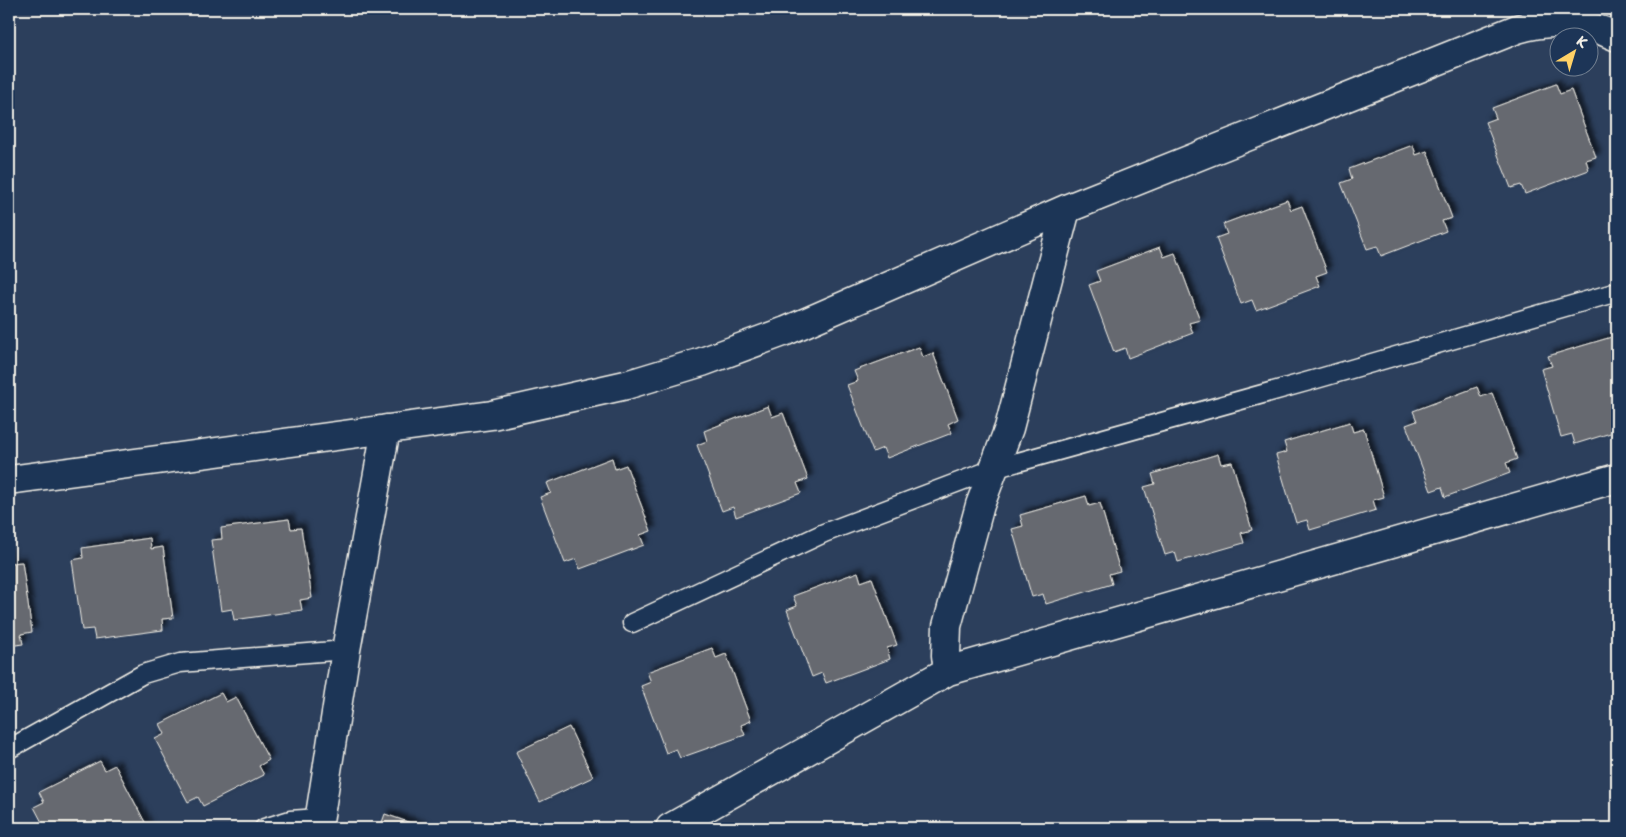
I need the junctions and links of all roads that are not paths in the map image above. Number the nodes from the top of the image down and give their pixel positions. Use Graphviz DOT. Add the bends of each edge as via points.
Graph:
graph roads {
  1 [pos="1617,37"];
  2 [pos="1066,209"];
  3 [pos="1617,292"];
  4 [pos="386,429"];
  5 [pos="993,469"];
  6 [pos="1617,478"];
  7 [pos="9,480"];
  8 [pos="632,623"];
  9 [pos="346,650"];
  10 [pos="948,671"];
  11 [pos="9,749"];
  12 [pos="318,823"];
  13 [pos="264,828"];
  14 [pos="670,828"];
  1 -- 2 [label="street" via="1571,22 1516,28"];
  2 -- 4 [label="street" via="786,332 702,362 626,384 492,415"];
  2 -- 5 [label="street" via="1009,428"];
  3 -- 5 [label="lane"];
  4 -- 7 [label="street"];
  4 -- 9 [label="street"];
  5 -- 8 [label="lane" via="824,533"];
  5 -- 10 [label="street" via="947,626"];
  6 -- 10 [label="street"];
  9 -- 11 [label="lane" via="163,667 143,674"];
  9 -- 12 [label="street"];
  10 -- 14 [label="street"];
  12 -- 13 [label="lane" via="290,820"];
}
